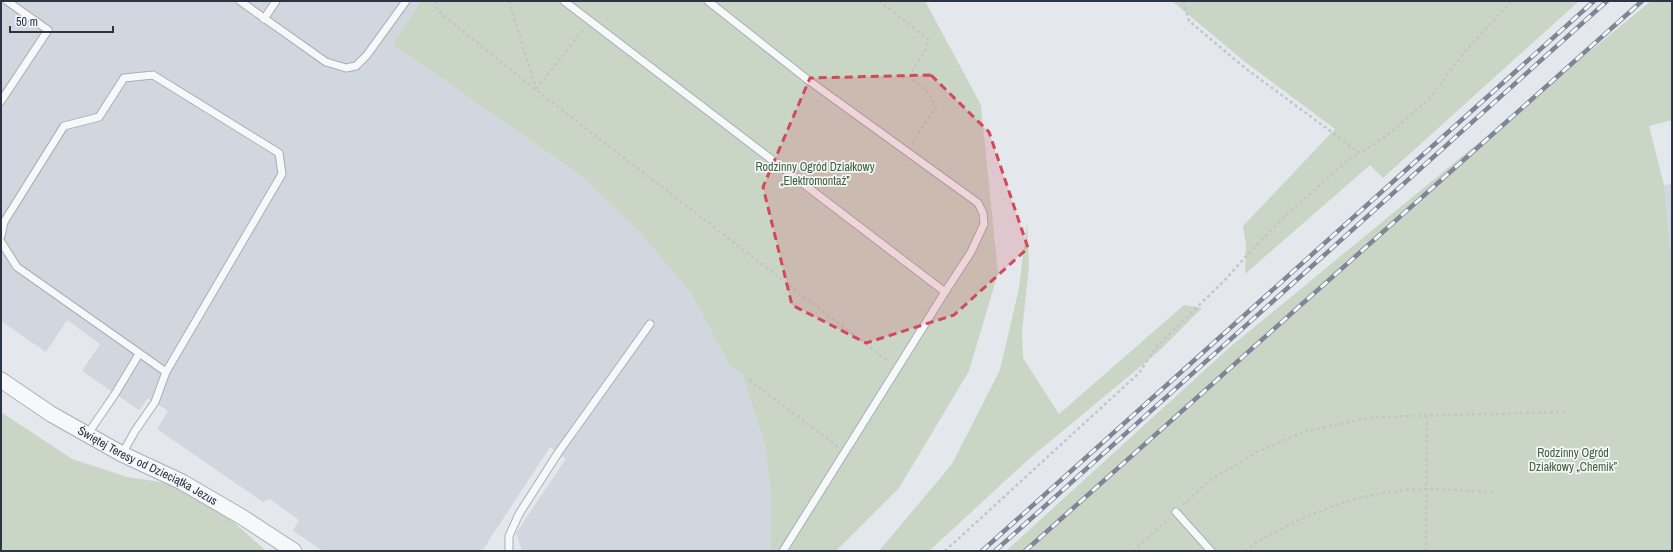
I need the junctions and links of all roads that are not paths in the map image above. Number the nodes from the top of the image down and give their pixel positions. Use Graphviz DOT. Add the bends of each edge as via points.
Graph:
graph roads {
  1 [pos="7,1"];
  2 [pos="240,1"];
  3 [pos="276,1"];
  4 [pos="406,1"];
  5 [pos="564,1"];
  6 [pos="708,1"];
  7 [pos="264,19"];
  8 [pos="1,101"];
  9 [pos="1,236"];
  10 [pos="1,242"];
  11 [pos="945,292"];
  12 [pos="650,324"];
  13 [pos="139,354"];
  14 [pos="166,372"];
  15 [pos="1,380"];
  16 [pos="87,434"];
  17 [pos="122,454"];
  18 [pos="1176,512"];
  19 [pos="294,551"];
  20 [pos="509,551"];
  21 [pos="783,551"];
  22 [pos="1212,551"];
  1 -- 8 [label="lane" via="48,30"];
  2 -- 7 [label="lane"];
  3 -- 7 [label="lane"];
  4 -- 7 [label="lane" via="367,55 356,66 346,68 326,62"];
  5 -- 11 [label="lane"];
  6 -- 11 [label="lane" via="808,80 978,203 984,224 971,252"];
  9 -- 14 [label="lane" via="4,222 64,126 99,117 124,78 153,75 279,153 282,174"];
  10 -- 13 [label="lane" via="17,267"];
  11 -- 21 [label="lane"];
  12 -- 20 [label="lane" via="558,453 519,514 509,536"];
  13 -- 14 [label="lane"];
  13 -- 16 [label="lane"];
  14 -- 17 [label="lane" via="155,402"];
  15 -- 16 [label="street, Świętej Teresy od Dzieciątka Jezus" via="51,414"];
  16 -- 17 [label="street, Świętej Teresy od Dzieciątka Jezus"];
  17 -- 19 [label="street, Świętej Teresy od Dzieciątka Jezus" via="182,482"];
  18 -- 22 [label="lane"];
}
